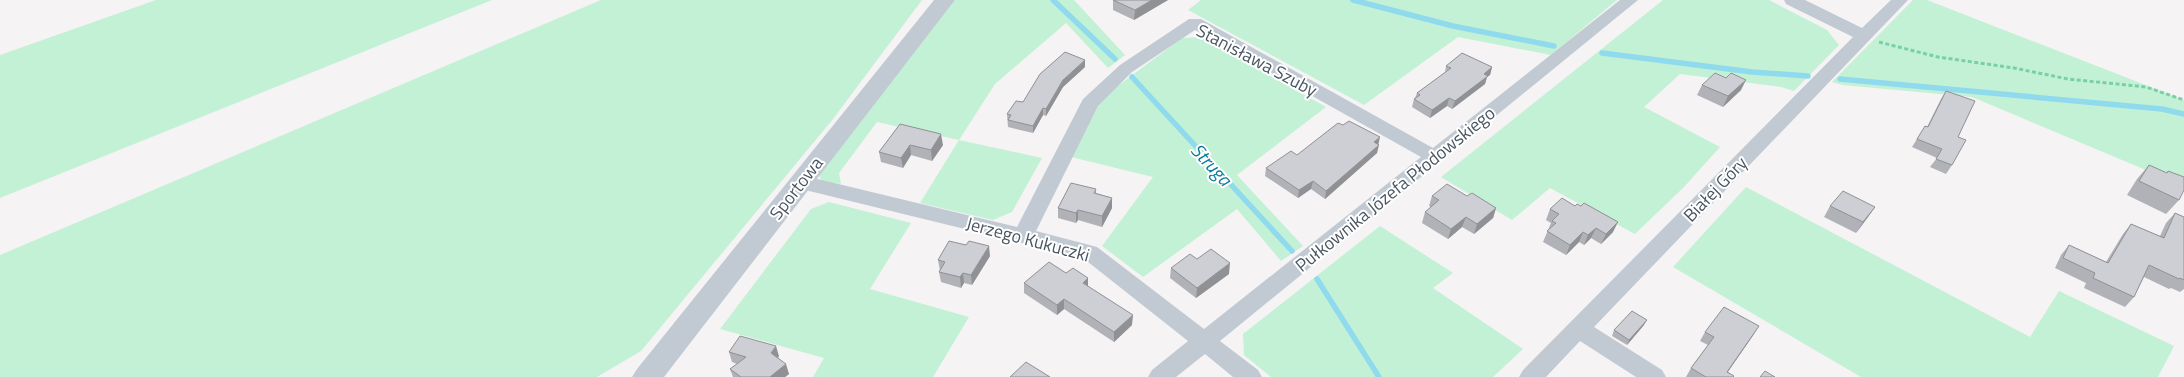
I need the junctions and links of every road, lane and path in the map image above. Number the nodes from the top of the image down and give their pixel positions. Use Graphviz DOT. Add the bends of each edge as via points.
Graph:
graph roads {
  1 [pos="945,0"];
  2 [pos="1630,0"];
  3 [pos="1792,0"];
  4 [pos="1900,0"];
  5 [pos="1864,36"];
  6 [pos="2184,100"];
  7 [pos="1435,157"];
  8 [pos="801,182"];
  9 [pos="1023,236"];
  10 [pos="1578,328"];
  11 [pos="1206,341"];
  12 [pos="647,377"];
  13 [pos="1160,377"];
  14 [pos="1250,377"];
  15 [pos="1531,377"];
  16 [pos="1654,377"];
  1 -- 8 [label="street, Sportowa"];
  2 -- 7 [label="street, Pułkownika Józefa Płodowskiego"];
  3 -- 5 [label="street"];
  4 -- 5 [label="street, Białej Góry"];
  5 -- 6 [label="path" via="1938,57 2068,79 2146,87"];
  5 -- 10 [label="street, Białej Góry"];
  7 -- 9 [label="street, Stanisława Szuby" via="1195,23 1105,84 1090,103"];
  7 -- 11 [label="street, Pułkownika Józefa Płodowskiego"];
  8 -- 9 [label="street, Jerzego Kukuczki"];
  8 -- 12 [label="street, Sportowa"];
  9 -- 11 [label="street, Jerzego Kukuczki" via="1090,252"];
  10 -- 15 [label="street, Białej Góry"];
  10 -- 16 [label="street"];
  11 -- 13 [label="street, Pułkownika Józefa Płodowskiego"];
  11 -- 14 [label="street, Jerzego Kukuczki"];
}
